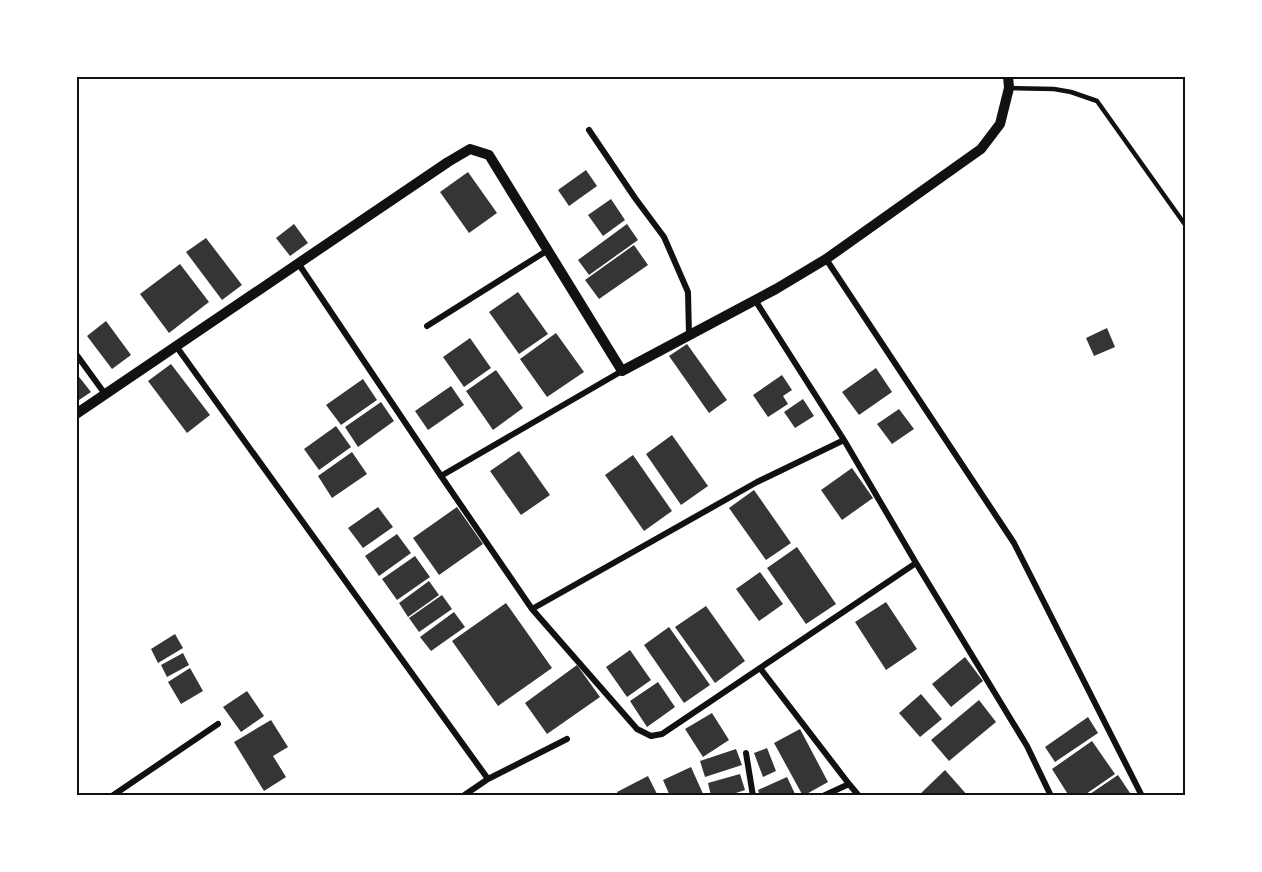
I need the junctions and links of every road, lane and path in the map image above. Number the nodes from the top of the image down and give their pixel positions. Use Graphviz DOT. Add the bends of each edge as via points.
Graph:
graph roads {
  1 [pos="1008,76"];
  2 [pos="1009,88"];
  3 [pos="589,130"];
  4 [pos="1185,226"];
  5 [pos="548,250"];
  6 [pos="826,259"];
  7 [pos="298,263"];
  8 [pos="755,300"];
  9 [pos="427,326"];
  10 [pos="689,335"];
  11 [pos="176,346"];
  12 [pos="76,354"];
  13 [pos="622,371"];
  14 [pos="105,394"];
  15 [pos="76,414"];
  16 [pos="844,440"];
  17 [pos="441,476"];
  18 [pos="916,563"];
  19 [pos="532,609"];
  20 [pos="760,668"];
  21 [pos="218,724"];
  22 [pos="567,739"];
  23 [pos="746,753"];
  24 [pos="488,779"];
  25 [pos="849,784"];
  26 [pos="112,795"];
  27 [pos="463,795"];
  28 [pos="753,795"];
  29 [pos="823,795"];
  30 [pos="858,795"];
  31 [pos="1052,795"];
  32 [pos="1142,795"];
  1 -- 2 [label="street"];
  2 -- 4 [label="lane" via="1054,89 1097,101"];
  2 -- 6 [label="street" via="1000,124 981,149"];
  3 -- 10 [label="street" via="664,237 688,292"];
  5 -- 7 [label="street" via="489,155 470,149"];
  5 -- 9 [label="street"];
  5 -- 13 [label="street"];
  6 -- 8 [label="street"];
  6 -- 32 [label="street" via="1014,543"];
  7 -- 11 [label="street"];
  7 -- 17 [label="street"];
  8 -- 10 [label="street"];
  8 -- 16 [label="street"];
  10 -- 13 [label="street"];
  11 -- 14 [label="street"];
  11 -- 24 [label="street"];
  12 -- 14 [label="street"];
  13 -- 17 [label="street"];
  14 -- 15 [label="street"];
  16 -- 18 [label="street"];
  16 -- 19 [label="street" via="757,482"];
  17 -- 19 [label="street"];
  18 -- 20 [label="street"];
  18 -- 31 [label="street" via="1027,746"];
  19 -- 20 [label="street" via="637,729 651,735 662,734"];
  20 -- 25 [label="street"];
  21 -- 26 [label="street"];
  22 -- 24 [label="street"];
  23 -- 28 [label="street"];
  24 -- 27 [label="street"];
  25 -- 29 [label="street"];
  25 -- 30 [label="street"];
}
